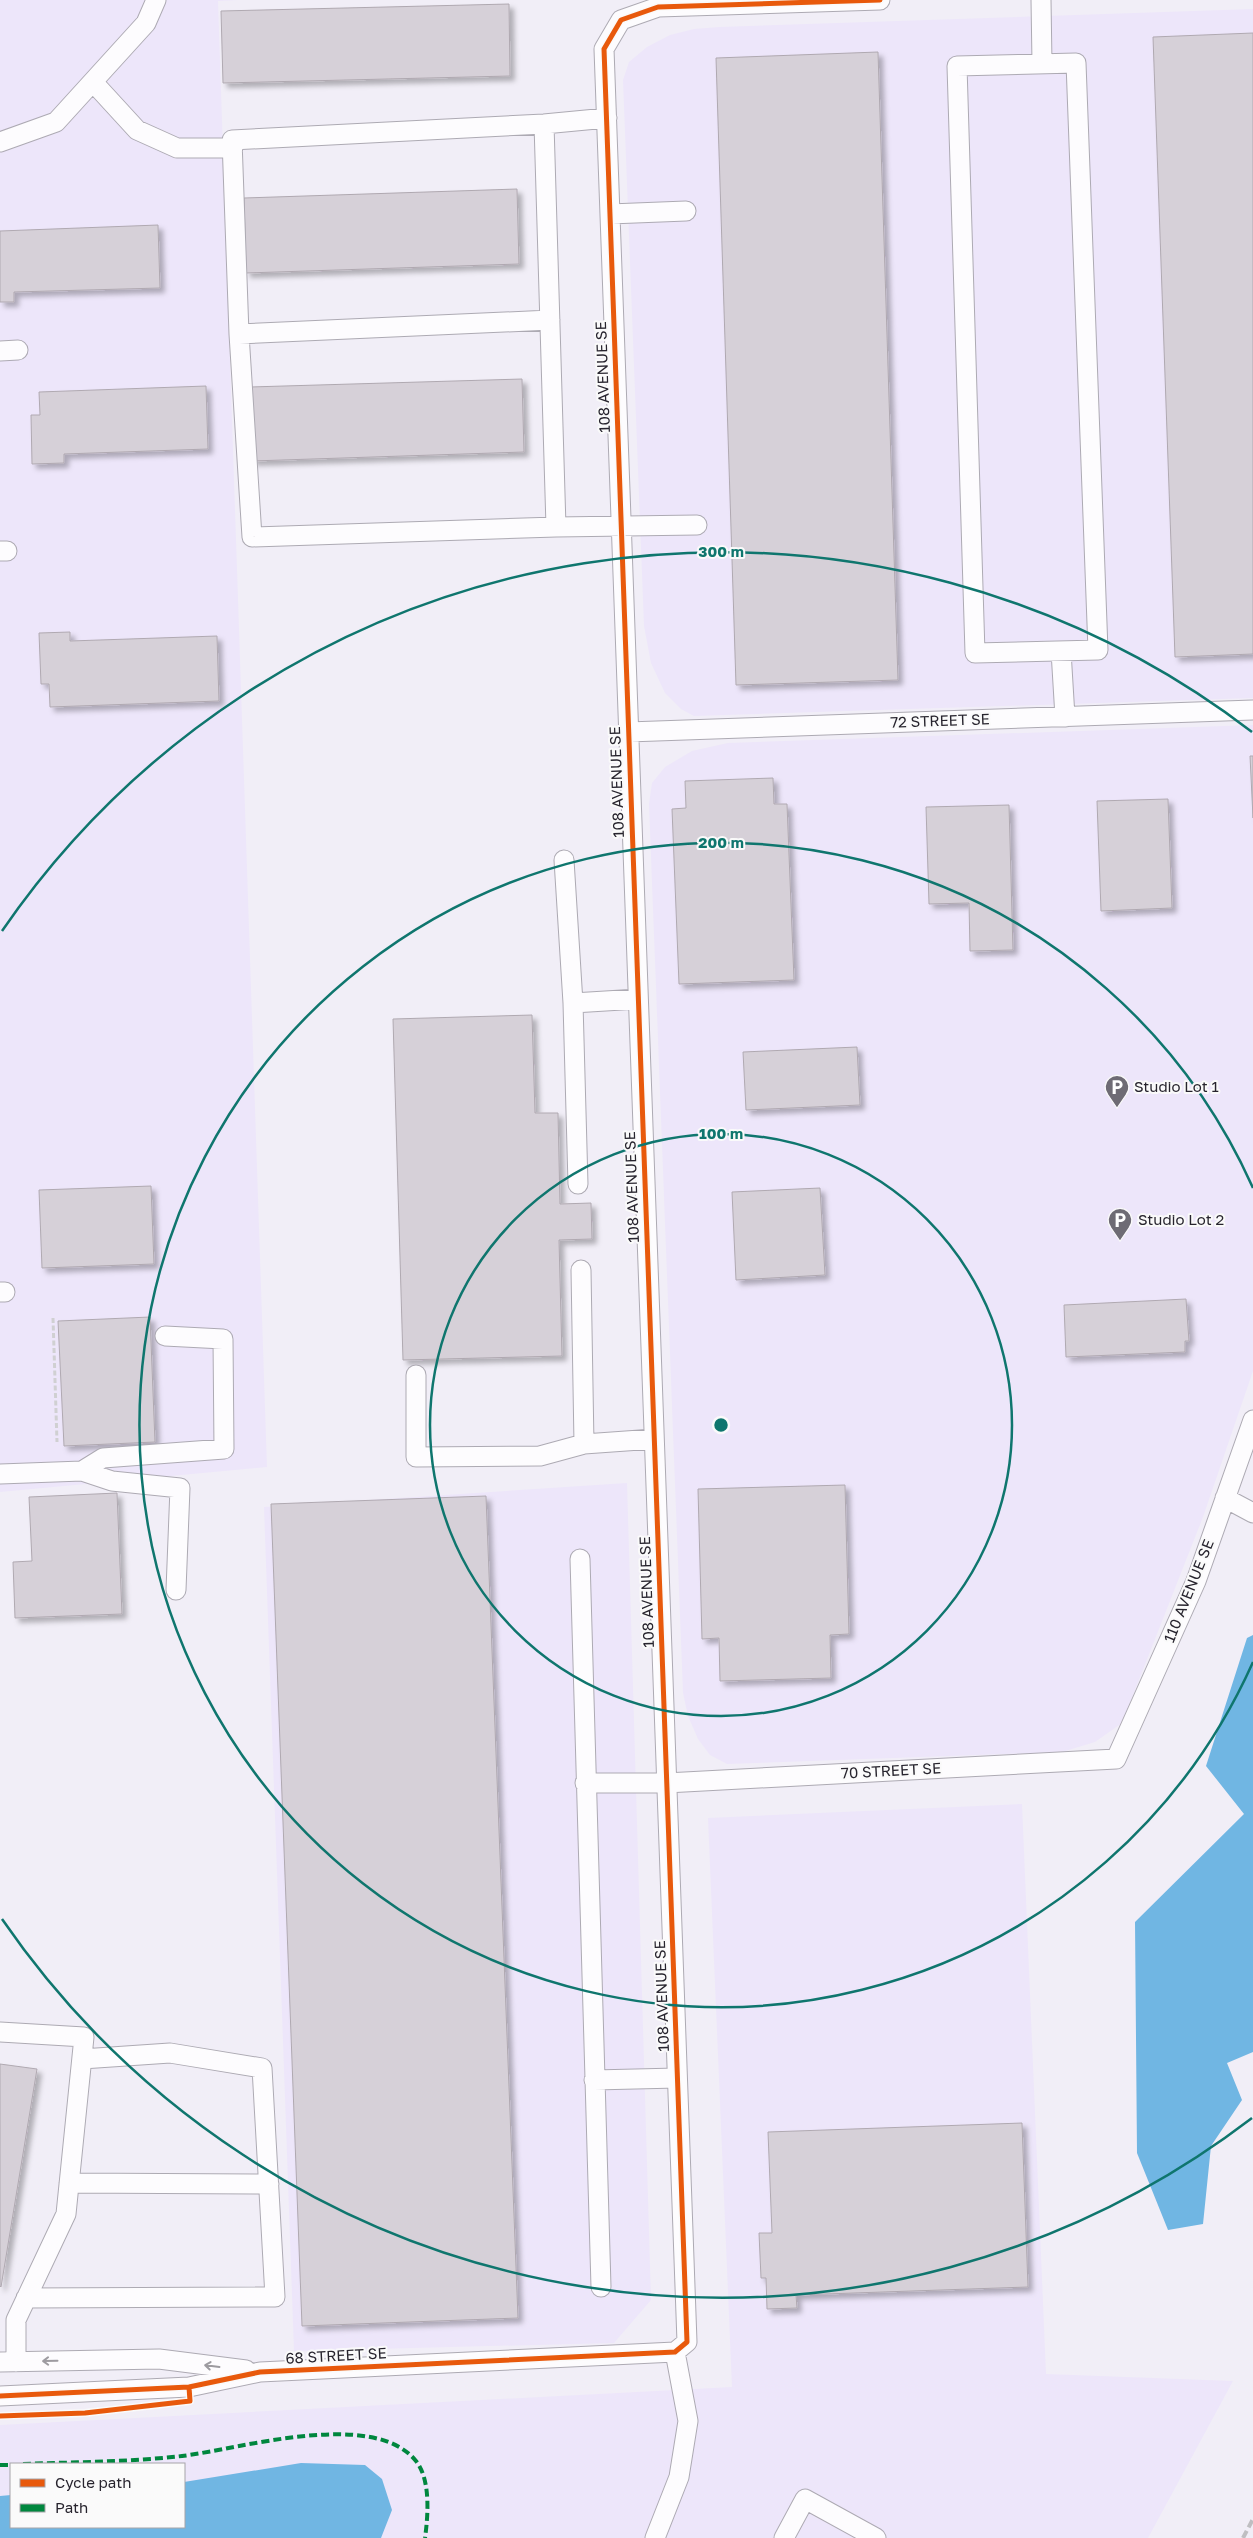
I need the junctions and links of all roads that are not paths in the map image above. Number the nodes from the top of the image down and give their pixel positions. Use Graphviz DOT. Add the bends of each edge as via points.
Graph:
graph roads {
  1 [pos="156,0"];
  2 [pos="880,0"];
  3 [pos="1042,0"];
  4 [pos="1042,63"];
  5 [pos="93,82"];
  6 [pos="607,118"];
  7 [pos="544,124"];
  8 [pos="0,142"];
  9 [pos="233,148"];
  10 [pos="686,211"];
  11 [pos="610,214"];
  12 [pos="550,320"];
  13 [pos="239,334"];
  14 [pos="697,525"];
  15 [pos="556,527"];
  16 [pos="621,527"];
  17 [pos="1061,651"];
  18 [pos="1253,710"];
  19 [pos="1065,717"];
  20 [pos="628,732"];
  21 [pos="564,860"];
  22 [pos="638,1000"];
  23 [pos="573,1002"];
  24 [pos="578,1184"];
  25 [pos="581,1270"];
  26 [pos="165,1336"];
  27 [pos="416,1375"];
  28 [pos="1253,1420"];
  29 [pos="654,1439"];
  30 [pos="584,1444"];
  31 [pos="82,1471"];
  32 [pos="0,1474"];
  33 [pos="1226,1498"];
  34 [pos="1253,1513"];
  35 [pos="580,1559"];
  36 [pos="176,1590"];
  37 [pos="1116,1759"];
  38 [pos="585,1783"];
  39 [pos="666,1783"];
  40 [pos="0,2032"];
  41 [pos="82,2059"];
  42 [pos="677,2078"];
  43 [pos="594,2080"];
  44 [pos="69,2183"];
  45 [pos="269,2184"];
  46 [pos="601,2287"];
  47 [pos="26,2298"];
  48 [pos="676,2352"];
  49 [pos="8,2362"];
  50 [pos="260,2372"];
  51 [pos="0,2396"];
  52 [pos="655,2538"];
  53 [pos="784,2538"];
  54 [pos="876,2538"];
  1 -- 5 [label="street" via="146,23"];
  2 -- 6 [label="street, 108 AVENUE SE" via="658,7 621,20 604,49"];
  3 -- 4 [label="street"];
  4 -- 17 [label="street" via="1076,63 1098,650"];
  4 -- 17 [label="street" via="957,66 975,653"];
  5 -- 8 [label="street" via="56,122"];
  5 -- 9 [label="street" via="137,130 177,148"];
  6 -- 7 [label="street"];
  6 -- 11 [label="street, 108 AVENUE SE"];
  7 -- 9 [label="street" via="232,140"];
  7 -- 12 [label="street"];
  9 -- 13 [label="street"];
  10 -- 11 [label="street"];
  11 -- 16 [label="street, 108 AVENUE SE"];
  12 -- 13 [label="street"];
  12 -- 15 [label="street"];
  13 -- 15 [label="street" via="252,537"];
  14 -- 16 [label="street"];
  15 -- 16 [label="street"];
  16 -- 20 [label="street, 108 AVENUE SE"];
  17 -- 19 [label="street"];
  18 -- 19 [label="street, 72 STREET SE"];
  19 -- 20 [label="street, 72 STREET SE"];
  20 -- 22 [label="street, 108 AVENUE SE"];
  21 -- 23 [label="street"];
  22 -- 23 [label="street"];
  22 -- 29 [label="street, 108 AVENUE SE"];
  23 -- 24 [label="street"];
  25 -- 30 [label="street"];
  26 -- 31 [label="street" via="223,1339 224,1449 103,1458"];
  27 -- 30 [label="street" via="416,1457 540,1456"];
  28 -- 33 [label="street, 110 AVENUE SE"];
  29 -- 30 [label="street"];
  29 -- 39 [label="street, 108 AVENUE SE"];
  31 -- 32 [label="street"];
  31 -- 36 [label="street" via="112,1482 180,1488"];
  33 -- 34 [label="street"];
  33 -- 37 [label="street, 110 AVENUE SE" via="1196,1581"];
  35 -- 38 [label="street"];
  37 -- 39 [label="street, 70 STREET SE"];
  38 -- 39 [label="street, 70 STREET SE"];
  38 -- 43 [label="street"];
  39 -- 42 [label="street, 108 AVENUE SE"];
  40 -- 41 [label="street" via="84,2037"];
  41 -- 44 [label="street"];
  41 -- 45 [label="street" via="170,2053 262,2068"];
  42 -- 43 [label="street"];
  42 -- 48 [label="street, 108 AVENUE SE" via="687,2342"];
  43 -- 46 [label="street"];
  44 -- 45 [label="street"];
  44 -- 47 [label="street" via="66,2214"];
  45 -- 47 [label="street" via="275,2297"];
  47 -- 49 [label="street" via="16,2320"];
  48 -- 50 [label="street, 68 STREET SE"];
  48 -- 52 [label="street" via="688,2421 679,2477"];
  50 -- 49 [label="street, 68 STREET SE, one-way" via="159,2359"];
  50 -- 51 [label="street, 68 STREET SE" via="189,2387"];
  53 -- 54 [label="street" via="805,2499"];
}
